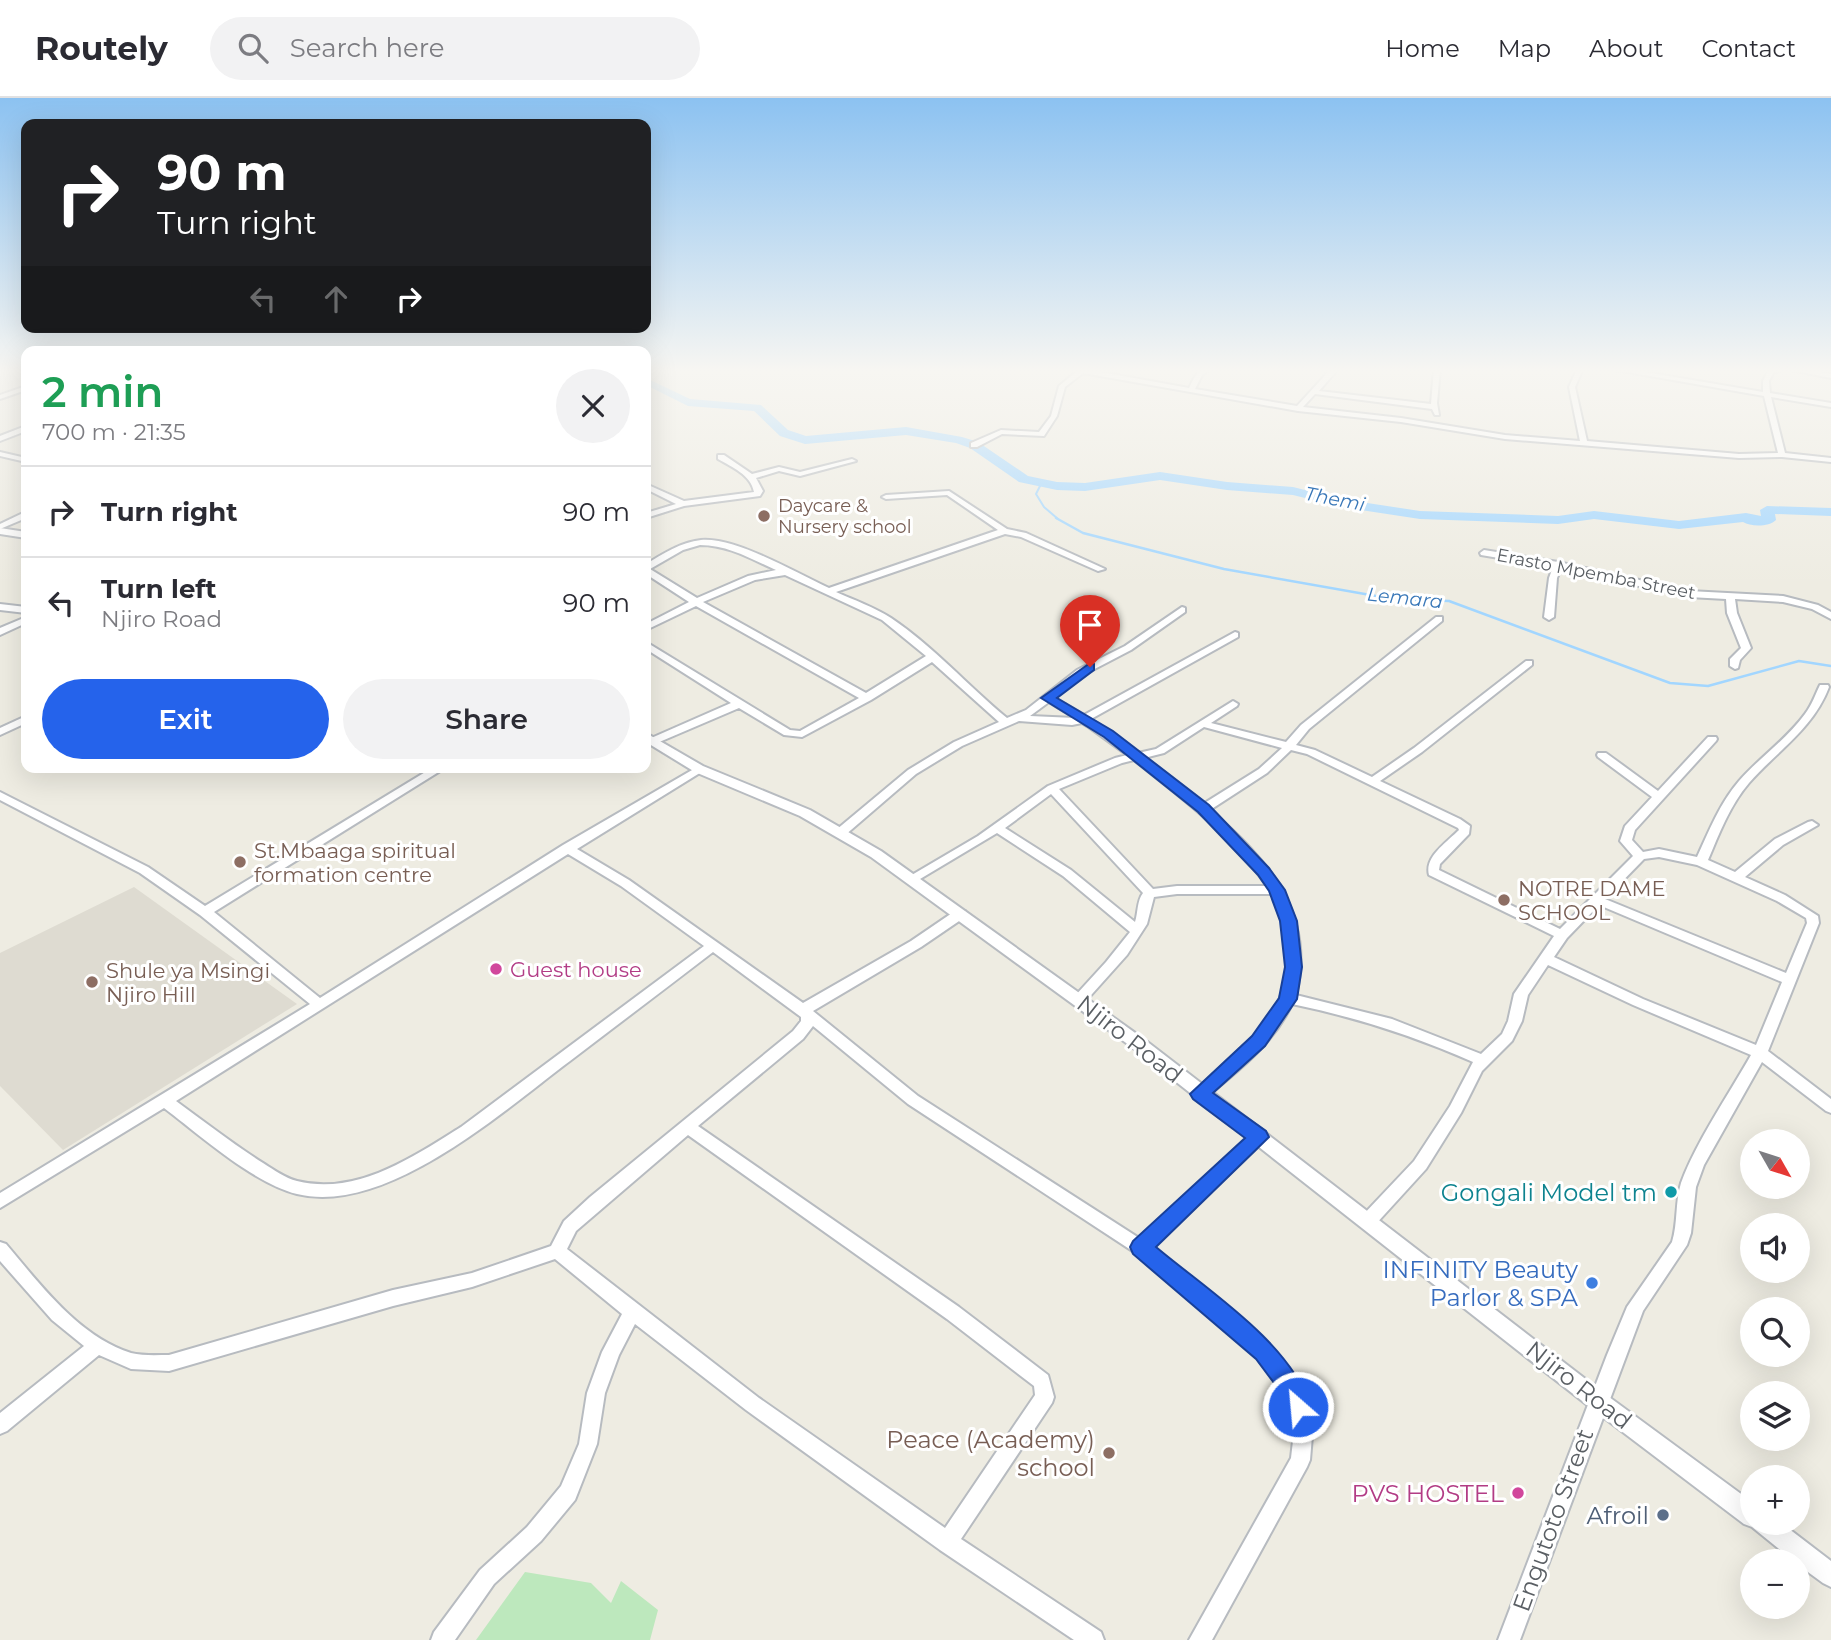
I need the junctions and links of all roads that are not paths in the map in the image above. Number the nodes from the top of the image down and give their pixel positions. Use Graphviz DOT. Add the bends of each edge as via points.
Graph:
graph roads {
  1 [pos="984,441"];
  2 [pos="1550,441"];
  3 [pos="1583,441"];
  4 [pos="1778,441"];
  5 [pos="1584,444"];
  6 [pos="974,446"];
  7 [pos="0,454"];
  8 [pos="1782,455"];
  9 [pos="721,457"];
  10 [pos="21,459"];
  11 [pos="1831,460"];
  12 [pos="852,461"];
  13 [pos="751,477"];
  14 [pos="651,488"];
  15 [pos="886,497"];
  16 [pos="683,504"];
  17 [pos="651,514"];
  18 [pos="21,518"];
  19 [pos="0,529"];
  20 [pos="1004,531"];
  21 [pos="21,534"];
  22 [pos="1484,552"];
  23 [pos="651,564"];
  24 [pos="1558,565"];
  25 [pos="651,567"];
  26 [pos="1101,569"];
  27 [pos="785,572"];
  28 [pos="828,592"];
  29 [pos="1730,596"];
  30 [pos="698,602"];
  31 [pos="0,607"];
  32 [pos="21,609"];
  33 [pos="1182,610"];
  34 [pos="1831,616"];
  35 [pos="1549,617"];
  36 [pos="1439,620"];
  37 [pos="21,622"];
  38 [pos="651,625"];
  39 [pos="0,632"];
  40 [pos="1235,635"];
  41 [pos="651,648"];
  42 [pos="932,657"];
  43 [pos="1529,663"];
  44 [pos="1735,666"];
  45 [pos="1824,687"];
  46 [pos="867,698"];
  47 [pos="1048,698"];
  48 [pos="738,704"];
  49 [pos="1233,704"];
  50 [pos="1018,718"];
  51 [pos="1084,719"];
  52 [pos="21,722"];
  53 [pos="1006,723"];
  54 [pos="1203,724"];
  55 [pos="0,732"];
  56 [pos="651,738"];
  57 [pos="1712,739"];
  58 [pos="651,740"];
  59 [pos="1289,745"];
  60 [pos="1601,755"];
  61 [pos="1137,757"];
  62 [pos="699,769"];
  63 [pos="432,773"];
  64 [pos="1374,780"];
  65 [pos="1052,788"];
  66 [pos="0,795"];
  67 [pos="1658,796"];
  68 [pos="1203,809"];
  69 [pos="1812,825"];
  70 [pos="997,828"];
  71 [pos="840,832"];
  72 [pos="567,848"];
  73 [pos="1640,856"];
  74 [pos="1701,862"];
  75 [pos="1737,877"];
  76 [pos="911,879"];
  77 [pos="1277,890"];
  78 [pos="1150,893"];
  79 [pos="1597,900"];
  80 [pos="205,912"];
  81 [pos="960,914"];
  82 [pos="1137,932"];
  83 [pos="1562,935"];
  84 [pos="713,946"];
  85 [pos="1545,958"];
  86 [pos="1789,979"];
  87 [pos="1288,999"];
  88 [pos="1079,1000"];
  89 [pos="320,1005"];
  90 [pos="803,1010"];
  91 [pos="1760,1053"];
  92 [pos="1481,1060"];
  93 [pos="1200,1094"];
  94 [pos="164,1100"];
  95 [pos="1831,1107"];
  96 [pos="687,1126"];
  97 [pos="1259,1137"];
  98 [pos="0,1201"];
  99 [pos="1368,1221"];
  100 [pos="1140,1247"];
  101 [pos="0,1249"];
  102 [pos="557,1251"];
  103 [pos="632,1313"];
  104 [pos="96,1347"];
  105 [pos="1598,1401"];
  106 [pos="0,1425"];
  107 [pos="1740,1507"];
  108 [pos="1778,1535"];
  109 [pos="947,1543"];
  110 [pos="1831,1575"];
  111 [pos="442,1640"];
  112 [pos="1093,1640"];
  113 [pos="1200,1640"];
  114 [pos="1509,1640"];
  1 -- 6 [label="street"];
  2 -- 5 [label="street"];
  3 -- 5 [label="street"];
  4 -- 8 [label="street"];
  5 -- 8 [label="street"];
  7 -- 10 [label="street"];
  8 -- 11 [label="street"];
  9 -- 13 [label="street"];
  12 -- 13 [label="street" via="800,474 779,469"];
  13 -- 16 [label="street" via="757,494"];
  14 -- 16 [label="street"];
  15 -- 20 [label="street" via="949,493"];
  16 -- 17 [label="street"];
  18 -- 19 [label="street"];
  19 -- 21 [label="street"];
  20 -- 26 [label="street"];
  20 -- 28 [label="street"];
  22 -- 24 [label="street, Erasto Mpemba Street"];
  23 -- 27 [label="street" via="708,540 738,548"];
  24 -- 29 [label="street, Erasto Mpemba Street" via="1675,592"];
  24 -- 35 [label="street"];
  25 -- 30 [label="street"];
  27 -- 28 [label="street"];
  27 -- 30 [label="street" via="765,574"];
  28 -- 42 [label="street" via="885,618"];
  29 -- 34 [label="street, Erasto Mpemba Street" via="1783,599"];
  29 -- 44 [label="street" via="1731,613 1746,648 1735,659"];
  30 -- 38 [label="street"];
  30 -- 46 [label="street"];
  31 -- 32 [label="street"];
  33 -- 47 [label="street" via="1128,648 1081,672"];
  36 -- 59 [label="street" via="1305,727"];
  37 -- 39 [label="street"];
  40 -- 51 [label="street"];
  41 -- 48 [label="street"];
  42 -- 46 [label="street"];
  42 -- 53 [label="street"];
  43 -- 64 [label="street"];
  45 -- 74 [label="street" via="1814,710 1744,783"];
  46 -- 48 [label="street" via="802,734 788,733"];
  47 -- 50 [label="street"];
  47 -- 51 [label="street"];
  48 -- 56 [label="street"];
  49 -- 54 [label="street"];
  50 -- 51 [label="street"];
  50 -- 53 [label="street"];
  51 -- 61 [label="street"];
  52 -- 55 [label="street"];
  53 -- 71 [label="street" via="958,744 912,772"];
  54 -- 59 [label="street"];
  54 -- 61 [label="street" via="1160,751"];
  57 -- 67 [label="street"];
  58 -- 62 [label="street, Njiro Road"];
  59 -- 64 [label="street"];
  59 -- 68 [label="street" via="1263,771"];
  60 -- 67 [label="street"];
  61 -- 65 [label="street" via="1104,765"];
  61 -- 68 [label="street"];
  62 -- 71 [label="street, Njiro Road" via="775,799"];
  62 -- 72 [label="street"];
  63 -- 80 [label="street"];
  64 -- 83 [label="street" via="1465,829 1434,863 1436,874"];
  65 -- 70 [label="street"];
  65 -- 78 [label="street"];
  66 -- 80 [label="street" via="144,870"];
  67 -- 73 [label="street" via="1626,836"];
  68 -- 77 [label="street"];
  69 -- 75 [label="street" via="1768,850"];
  70 -- 76 [label="street"];
  70 -- 82 [label="street" via="1094,893"];
  71 -- 76 [label="street, Njiro Road"];
  72 -- 84 [label="street"];
  72 -- 89 [label="street"];
  73 -- 74 [label="street" via="1659,853"];
  73 -- 79 [label="street"];
  74 -- 75 [label="street"];
  75 -- 86 [label="street, Engutoto Street" via="1811,916 1813,923"];
  76 -- 81 [label="street, Njiro Road"];
  77 -- 78 [label="street"];
  77 -- 87 [label="street" via="1292,935"];
  78 -- 82 [label="street"];
  79 -- 83 [label="street"];
  79 -- 86 [label="street"];
  80 -- 89 [label="street"];
  81 -- 88 [label="street, Njiro Road"];
  81 -- 90 [label="street"];
  82 -- 88 [label="street"];
  83 -- 85 [label="street"];
  84 -- 90 [label="street"];
  84 -- 94 [label="street" via="466,1131 376,1182 330,1189 296,1188 264,1171"];
  85 -- 91 [label="street"];
  85 -- 92 [label="street" via="1521,995 1507,1037"];
  86 -- 91 [label="street, Engutoto Street"];
  87 -- 92 [label="street" via="1393,1024"];
  87 -- 93 [label="street" via="1259,1041"];
  88 -- 93 [label="street, Njiro Road"];
  89 -- 94 [label="street"];
  90 -- 96 [label="street" via="808,1022 798,1035"];
  90 -- 100 [label="street" via="913,1100"];
  91 -- 95 [label="street"];
  91 -- 105 [label="street, Engutoto Street" via="1697,1164 1688,1187 1679,1245 1636,1307"];
  92 -- 99 [label="street" via="1420,1166"];
  93 -- 97 [label="street, Njiro Road"];
  94 -- 98 [label="street"];
  96 -- 102 [label="street" via="570,1226"];
  96 -- 109 [label="street" via="1042,1381 1045,1396"];
  97 -- 99 [label="street, Njiro Road"];
  97 -- 100 [label="street"];
  99 -- 105 [label="street, Njiro Road"];
  100 -- 113 [label="street" via="1264,1352 1293,1390 1304,1424 1300,1461"];
  101 -- 104 [label="street" via="66,1322"];
  102 -- 103 [label="street"];
  102 -- 104 [label="street" via="472,1280 393,1298 169,1363 133,1362"];
  103 -- 109 [label="street"];
  103 -- 111 [label="street" via="596,1393 588,1444 568,1493 534,1534 487,1577"];
  104 -- 106 [label="street"];
  105 -- 107 [label="street, Njiro Road"];
  105 -- 114 [label="street, Engutoto Street"];
  108 -- 110 [label="street"];
  109 -- 112 [label="street"];
}
